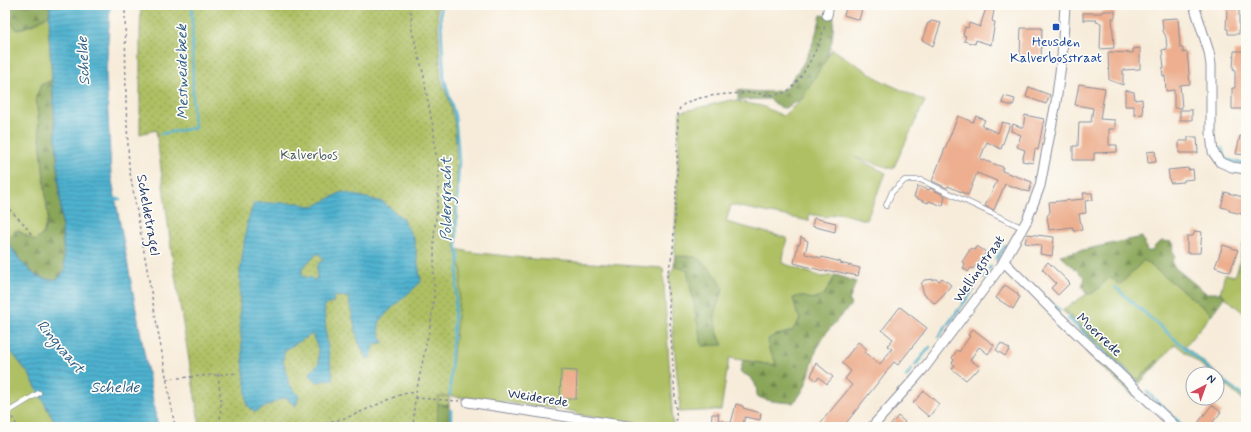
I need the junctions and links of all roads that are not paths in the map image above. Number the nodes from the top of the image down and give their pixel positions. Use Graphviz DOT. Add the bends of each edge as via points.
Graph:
graph roads {
  1 [pos="7,5"];
  2 [pos="829,5"];
  3 [pos="1065,5"];
  4 [pos="1194,5"];
  5 [pos="5,11"];
  6 [pos="827,15"];
  7 [pos="1246,169"];
  8 [pos="886,206"];
  9 [pos="1023,228"];
  10 [pos="1004,262"];
  11 [pos="39,393"];
  12 [pos="468,402"];
  13 [pos="5,408"];
  14 [pos="634,427"];
  15 [pos="872,427"];
  16 [pos="1176,427"];
  1 -- 5 [label="lane"];
  2 -- 6 [label="street"];
  3 -- 9 [label="street, Wellingstraat" via="1056,102 1040,186"];
  4 -- 7 [label="street" via="1211,65 1213,152 1220,162"];
  8 -- 9 [label="lane" via="892,192 905,180 921,180"];
  9 -- 10 [label="street, Wellingstraat"];
  10 -- 15 [label="street, Wellingstraat" via="925,367"];
  10 -- 16 [label="street, Moerrede"];
  11 -- 13 [label="lane" via="8,412"];
  12 -- 14 [label="street, Weiderede"];
}
